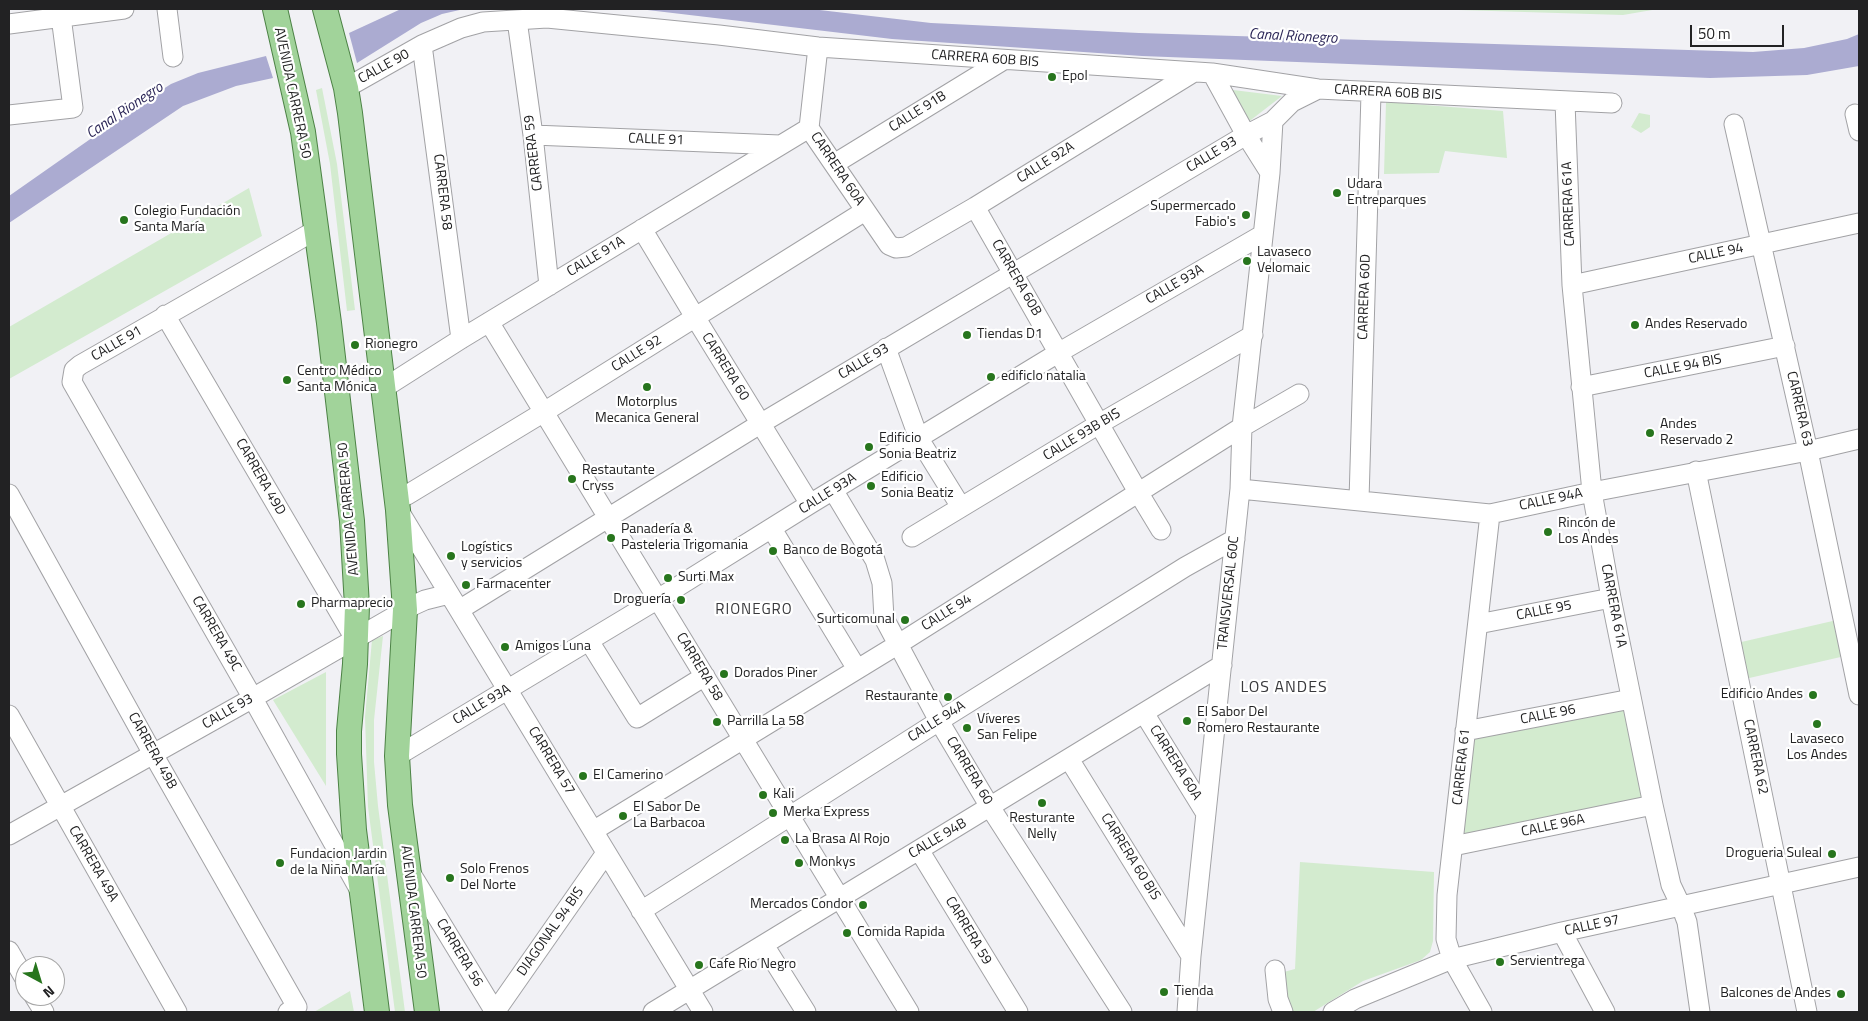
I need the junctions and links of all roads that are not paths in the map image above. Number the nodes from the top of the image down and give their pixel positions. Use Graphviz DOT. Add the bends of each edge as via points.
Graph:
graph roads {
  1 [pos="124,9"];
  2 [pos="167,9"];
  3 [pos="275,9"];
  4 [pos="325,9"];
  5 [pos="61,13"];
  6 [pos="517,20"];
  7 [pos="9,24"];
  8 [pos="422,45"];
  9 [pos="818,47"];
  10 [pos="174,58"];
  11 [pos="1002,61"];
  12 [pos="1203,72"];
  13 [pos="346,88"];
  14 [pos="1318,89"];
  15 [pos="1371,93"];
  16 [pos="1564,102"];
  17 [pos="1612,103"];
  18 [pos="9,115"];
  19 [pos="1273,121"];
  20 [pos="1734,124"];
  21 [pos="809,128"];
  22 [pos="533,135"];
  23 [pos="1246,135"];
  24 [pos="780,145"];
  25 [pos="834,164"];
  26 [pos="1270,173"];
  27 [pos="975,207"];
  28 [pos="865,211"];
  29 [pos="1859,223"];
  30 [pos="642,229"];
  31 [pos="316,230"];
  32 [pos="1262,236"];
  33 [pos="1761,244"];
  34 [pos="896,248"];
  35 [pos="1013,273"];
  36 [pos="1572,285"];
  37 [pos="549,286"];
  38 [pos="165,315"];
  39 [pos="695,317"];
  40 [pos="490,322"];
  41 [pos="1253,335"];
  42 [pos="461,339"];
  43 [pos="1785,346"];
  44 [pos="886,348"];
  45 [pos="1058,353"];
  46 [pos="72,375"];
  47 [pos="1581,387"];
  48 [pos="384,388"];
  49 [pos="1299,394"];
  50 [pos="544,412"];
  51 [pos="760,424"];
  52 [pos="1099,424"];
  53 [pos="1242,427"];
  54 [pos="919,439"];
  55 [pos="1859,440"];
  56 [pos="1808,451"];
  57 [pos="1696,471"];
  58 [pos="1240,489"];
  59 [pos="833,490"];
  60 [pos="1138,492"];
  61 [pos="1592,492"];
  62 [pos="9,494"];
  63 [pos="1360,500"];
  64 [pos="402,502"];
  65 [pos="810,504"];
  66 [pos="960,507"];
  67 [pos="1490,514"];
  68 [pos="609,518"];
  69 [pos="772,529"];
  70 [pos="1162,530"];
  71 [pos="912,537"];
  72 [pos="1235,539"];
  73 [pos="449,594"];
  74 [pos="1611,598"];
  75 [pos="658,600"];
  76 [pos="405,610"];
  77 [pos="459,610"];
  78 [pos="1478,624"];
  79 [pos="355,639"];
  80 [pos="589,641"];
  81 [pos="897,645"];
  82 [pos="1222,665"];
  83 [pos="858,668"];
  84 [pos="705,676"];
  85 [pos="507,690"];
  86 [pos="1859,695"];
  87 [pos="252,698"];
  88 [pos="1631,699"];
  89 [pos="1144,713"];
  90 [pos="9,715"];
  91 [pos="939,721"];
  92 [pos="1465,731"];
  93 [pos="743,740"];
  94 [pos="153,754"];
  95 [pos="396,756"];
  96 [pos="1069,759"];
  97 [pos="60,806"];
  98 [pos="1652,806"];
  99 [pos="990,807"];
  100 [pos="1205,812"];
  101 [pos="790,815"];
  102 [pos="593,831"];
  103 [pos="9,835"];
  104 [pos="1453,846"];
  105 [pos="919,850"];
  106 [pos="606,853"];
  107 [pos="1859,867"];
  108 [pos="408,868"];
  109 [pos="1780,884"];
  110 [pos="362,894"];
  111 [pos="840,898"];
  112 [pos="1681,906"];
  113 [pos="641,911"];
  114 [pos="1562,932"];
  115 [pos="764,945"];
  116 [pos="1191,956"];
  117 [pos="1452,959"];
  118 [pos="1274,970"];
  119 [pos="690,990"];
  120 [pos="1359,1006"];
  121 [pos="293,1010"];
  122 [pos="177,1012"];
  123 [pos="377,1012"];
  124 [pos="426,1012"];
  125 [pos="495,1012"];
  126 [pos="653,1012"];
  127 [pos="703,1012"];
  128 [pos="806,1012"];
  129 [pos="909,1012"];
  130 [pos="1018,1012"];
  131 [pos="1122,1012"];
  132 [pos="1187,1012"];
  133 [pos="1283,1012"];
  134 [pos="1333,1012"];
  135 [pos="1482,1012"];
  136 [pos="1604,1012"];
  137 [pos="1700,1012"];
  138 [pos="1807,1012"];
  1 -- 5 [label="street"];
  2 -- 10 [label="street"];
  3 -- 31 [label="main road, AVENIDA CARRERA 50" via="300,114"];
  4 -- 13 [label="main road, AVENIDA CARRERA 50"];
  5 -- 7 [label="street"];
  5 -- 18 [label="street" via="73,108"];
  6 -- 8 [label="street, CARRERA 60B BIS" via="482,22"];
  6 -- 9 [label="street, CARRERA 60B BIS" via="547,18 640,26"];
  6 -- 22 [label="street, CARRERA 59"];
  8 -- 13 [label="street, CALLE 90"];
  8 -- 42 [label="street, CARRERA 58"];
  9 -- 11 [label="street, CARRERA 60B BIS"];
  9 -- 21 [label="street, CARRERA 60A"];
  11 -- 12 [label="street, CARRERA 60B BIS"];
  11 -- 25 [label="street, CALLE 91B"];
  12 -- 14 [label="street, CARRERA 60B BIS"];
  12 -- 23 [label="street"];
  12 -- 27 [label="street, CALLE 92A"];
  13 -- 48 [label="main road, AVENIDA CARRERA 50"];
  14 -- 15 [label="street, CARRERA 60B BIS"];
  14 -- 19 [label="street" via="1292,102"];
  15 -- 16 [label="street, CARRERA 60B BIS"];
  15 -- 63 [label="street, CARRERA 60D"];
  16 -- 17 [label="street, CARRERA 60B BIS"];
  16 -- 36 [label="street, CARRERA 61A"];
  19 -- 23 [label="street, CALLE 93"];
  19 -- 26 [label="street, TRANSVERSAL 60C"];
  20 -- 33 [label="street, CARRERA 63"];
  21 -- 24 [label="street, CALLE 91A"];
  21 -- 25 [label="street, CARRERA 60A"];
  22 -- 24 [label="street, CALLE 91"];
  22 -- 37 [label="street, CARRERA 59"];
  23 -- 26 [label="street"];
  23 -- 35 [label="street, CALLE 93"];
  24 -- 30 [label="street, CALLE 91A"];
  25 -- 28 [label="street, CARRERA 60A"];
  26 -- 32 [label="street, TRANSVERSAL 60C"];
  27 -- 34 [label="street, CALLE 92A" via="906,247"];
  27 -- 35 [label="street, CARRERA 60B"];
  28 -- 34 [label="street, CARRERA 60A" via="889,245"];
  28 -- 39 [label="street, CALLE 92"];
  29 -- 33 [label="street, CALLE 94"];
  30 -- 37 [label="street, CALLE 91A"];
  30 -- 39 [label="street, CARRERA 60"];
  31 -- 38 [label="street, CALLE 91"];
  31 -- 79 [label="main road, AVENIDA CARRERA 50" via="352,521 357,606"];
  32 -- 41 [label="street, TRANSVERSAL 60C"];
  32 -- 45 [label="street, CALLE 93A"];
  33 -- 36 [label="street, CALLE 94"];
  33 -- 43 [label="street, CARRERA 63"];
  35 -- 44 [label="street, CALLE 93"];
  35 -- 45 [label="street, CARRERA 60B"];
  36 -- 47 [label="street, CARRERA 61A"];
  37 -- 40 [label="street, CALLE 91A"];
  38 -- 46 [label="street, CALLE 91" via="80,365"];
  38 -- 79 [label="street, CARRERA 49D"];
  39 -- 50 [label="street, CALLE 92"];
  39 -- 51 [label="street, CARRERA 60"];
  40 -- 42 [label="street, CALLE 91A"];
  40 -- 50 [label="street, CARRERA 58"];
  41 -- 52 [label="street, CALLE 93B BIS"];
  41 -- 53 [label="street, TRANSVERSAL 60C"];
  42 -- 48 [label="street, CALLE 91A"];
  43 -- 47 [label="street, CALLE 94 BIS"];
  43 -- 56 [label="street, CARRERA 63"];
  44 -- 51 [label="street, CALLE 93"];
  44 -- 54 [label="street"];
  45 -- 52 [label="street, CARRERA 60B"];
  45 -- 54 [label="street, CALLE 93A"];
  46 -- 87 [label="street, CARRERA 49C" via="75,388"];
  47 -- 61 [label="street, CARRERA 61A"];
  48 -- 64 [label="main road, AVENIDA CARRERA 50"];
  49 -- 53 [label="street, CALLE 94"];
  50 -- 64 [label="street, CALLE 92"];
  50 -- 68 [label="street, CARRERA 58"];
  51 -- 65 [label="street, CARRERA 60"];
  51 -- 68 [label="street, CALLE 93"];
  52 -- 60 [label="street, CARRERA 60B"];
  52 -- 66 [label="street, CALLE 93B BIS"];
  53 -- 58 [label="street, TRANSVERSAL 60C"];
  53 -- 60 [label="street, CALLE 94"];
  54 -- 59 [label="street, CALLE 93A"];
  54 -- 66 [label="street"];
  55 -- 56 [label="street, CALLE 94A"];
  56 -- 57 [label="street, CALLE 94A"];
  56 -- 86 [label="street, CARRERA 63"];
  57 -- 61 [label="street, CALLE 94A"];
  57 -- 109 [label="street, CARRERA 62"];
  58 -- 63 [label="street, CALLE 94A"];
  58 -- 72 [label="street, TRANSVERSAL 60C"];
  59 -- 65 [label="street, CALLE 93A"];
  59 -- 81 [label="street, CARRERA 60" via="875,560 882,584 884,618"];
  60 -- 70 [label="street, CARRERA 60B"];
  60 -- 81 [label="street, CALLE 94"];
  61 -- 67 [label="street, CALLE 94A"];
  61 -- 74 [label="street, CARRERA 61A"];
  62 -- 94 [label="street, CARRERA 49B"];
  63 -- 67 [label="street, CALLE 94A"];
  64 -- 73 [label="street, CARRERA 57"];
  64 -- 76 [label="main road, AVENIDA CARRERA 50"];
  65 -- 69 [label="street, CALLE 93A"];
  66 -- 71 [label="street, CALLE 93B BIS"];
  67 -- 78 [label="street, CARRERA 61"];
  68 -- 75 [label="street, CARRERA 58"];
  68 -- 77 [label="street, CALLE 93"];
  69 -- 75 [label="street, CALLE 93A"];
  69 -- 83 [label="street"];
  72 -- 82 [label="street, TRANSVERSAL 60C"];
  72 -- 91 [label="street, CALLE 94A"];
  73 -- 76 [label="street, CALLE 93" via="425,600"];
  73 -- 77 [label="street, CARRERA 57"];
  74 -- 78 [label="street, CALLE 95"];
  74 -- 88 [label="street, CARRERA 61A"];
  75 -- 80 [label="street, CALLE 93A"];
  75 -- 84 [label="street, CARRERA 58"];
  76 -- 79 [label="street, CALLE 93"];
  76 -- 95 [label="main road, AVENIDA CARRERA 50"];
  77 -- 85 [label="street, CARRERA 57"];
  78 -- 92 [label="street, CARRERA 61"];
  79 -- 87 [label="street, CALLE 93"];
  79 -- 110 [label="main road, AVENIDA CARRERA 50" via="348,731"];
  80 -- 84 [label="street" via="637,718"];
  80 -- 85 [label="street, CALLE 93A"];
  81 -- 83 [label="street, CALLE 94"];
  81 -- 91 [label="street, CARRERA 60"];
  82 -- 89 [label="street, CALLE 94B"];
  82 -- 100 [label="street, TRANSVERSAL 60C"];
  83 -- 93 [label="street, CALLE 94"];
  84 -- 93 [label="street, CARRERA 58"];
  85 -- 95 [label="street, CALLE 93A"];
  85 -- 102 [label="street, CARRERA 57"];
  87 -- 94 [label="street, CALLE 93"];
  87 -- 110 [label="street, CARRERA 49C"];
  88 -- 92 [label="street, CALLE 96"];
  88 -- 98 [label="street, CARRERA 61A"];
  89 -- 96 [label="street, CALLE 94B"];
  89 -- 100 [label="street, CARRERA 60A"];
  90 -- 97 [label="street, CARRERA 49A"];
  91 -- 99 [label="street, CARRERA 60"];
  91 -- 101 [label="street, CALLE 94A"];
  92 -- 104 [label="street, CARRERA 61"];
  93 -- 101 [label="street, CARRERA 58"];
  93 -- 102 [label="street, CALLE 94"];
  94 -- 97 [label="street, CALLE 93"];
  94 -- 121 [label="street, CARRERA 49B"];
  95 -- 108 [label="main road, AVENIDA CARRERA 50"];
  96 -- 99 [label="street, CALLE 94B"];
  96 -- 116 [label="street, CARRERA 60 BIS"];
  97 -- 103 [label="street, CALLE 93"];
  97 -- 122 [label="street, CARRERA 49A"];
  98 -- 104 [label="street, CALLE 96A"];
  98 -- 112 [label="street, CARRERA 61A" via="1671,885"];
  99 -- 105 [label="street, CALLE 94B"];
  99 -- 131 [label="street, CARRERA 60"];
  100 -- 116 [label="street, TRANSVERSAL 60C"];
  101 -- 111 [label="street, CARRERA 58"];
  101 -- 113 [label="street, CALLE 94A"];
  102 -- 106 [label="street, CARRERA 57"];
  104 -- 117 [label="street, CARRERA 61" via="1446,922 1446,939"];
  105 -- 111 [label="street, CALLE 94B"];
  105 -- 130 [label="street, CARRERA 59"];
  106 -- 113 [label="street, CARRERA 57"];
  106 -- 125 [label="street, DIAGONAL 94 BIS"];
  107 -- 109 [label="street, CALLE 97"];
  108 -- 124 [label="main road, AVENIDA CARRERA 50"];
  108 -- 125 [label="street, CARRERA 56"];
  109 -- 112 [label="street, CALLE 97"];
  109 -- 138 [label="street, CARRERA 62"];
  110 -- 123 [label="main road, AVENIDA CARRERA 50"];
  111 -- 115 [label="street, CALLE 94B"];
  111 -- 129 [label="street, CARRERA 58"];
  112 -- 114 [label="street, CALLE 97"];
  112 -- 137 [label="street, CARRERA 61A" via="1687,922"];
  113 -- 119 [label="street, CARRERA 57"];
  114 -- 117 [label="street, CALLE 97"];
  114 -- 136 [label="street"];
  115 -- 119 [label="street, CALLE 94B"];
  115 -- 128 [label="street"];
  116 -- 132 [label="street, TRANSVERSAL 60C"];
  117 -- 120 [label="street, CALLE 97"];
  117 -- 135 [label="street, CARRERA 61"];
  118 -- 133 [label="street"];
  119 -- 126 [label="street, CALLE 94B"];
  119 -- 127 [label="street, CARRERA 57"];
  120 -- 134 [label="street, CALLE 97"];
}
